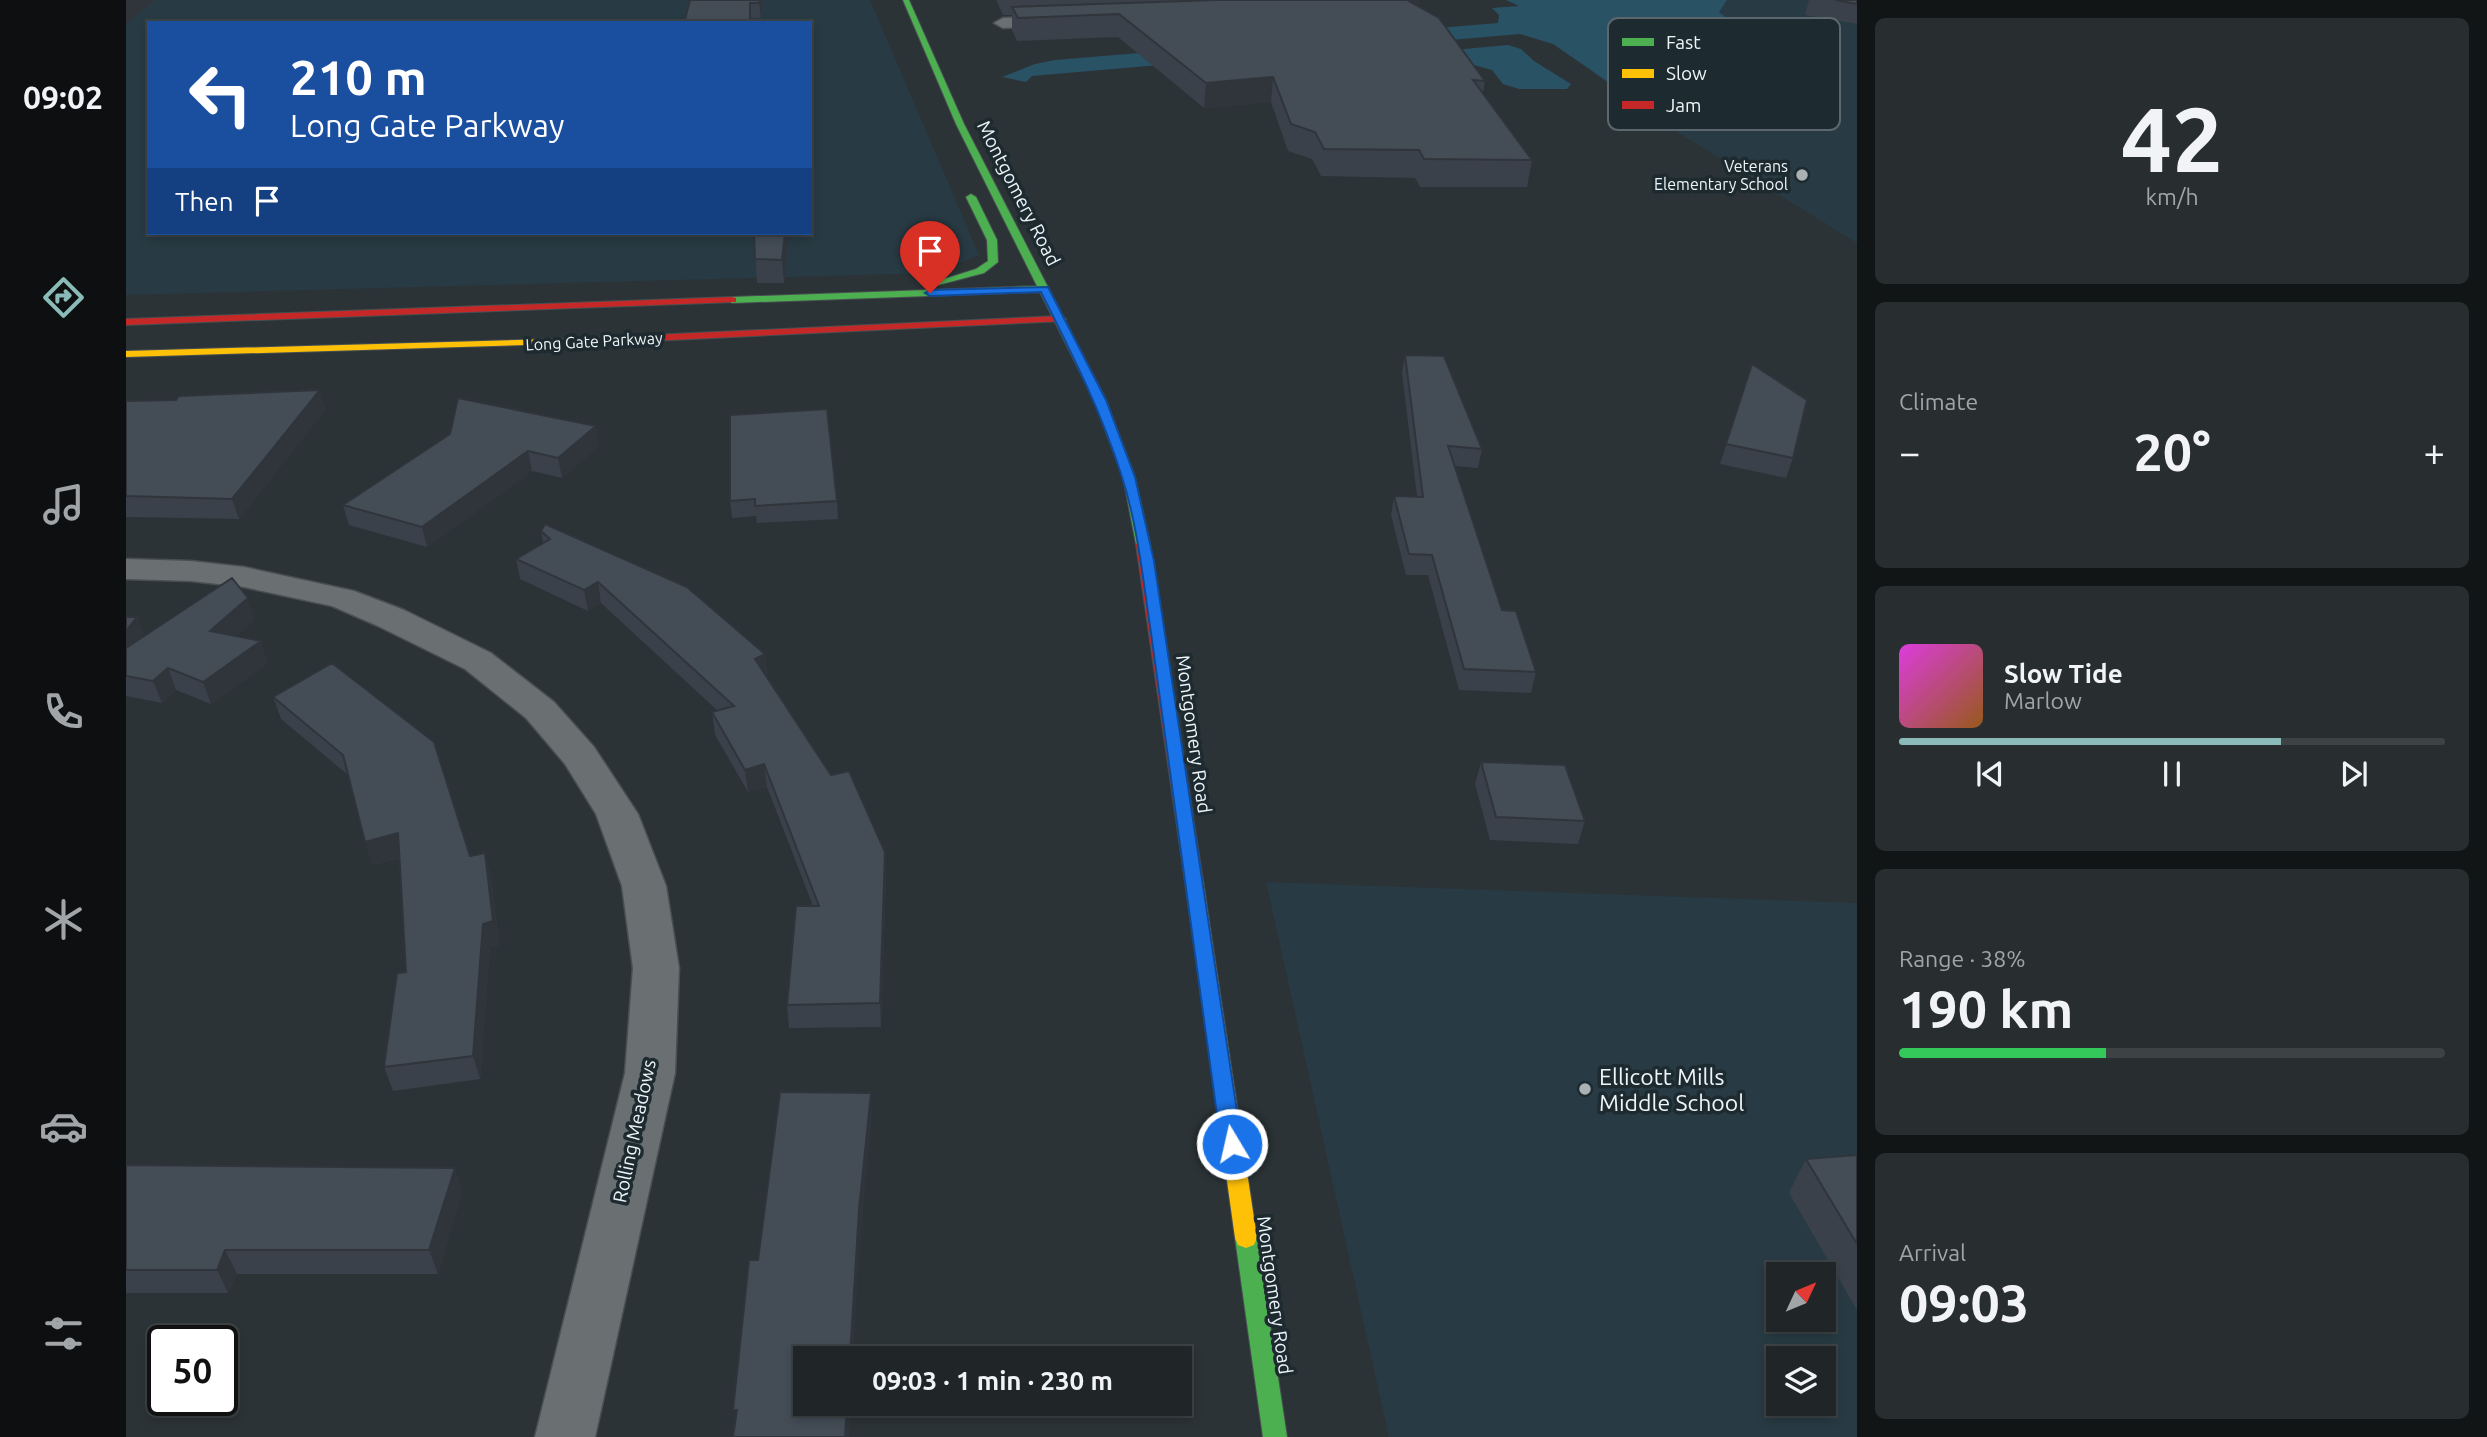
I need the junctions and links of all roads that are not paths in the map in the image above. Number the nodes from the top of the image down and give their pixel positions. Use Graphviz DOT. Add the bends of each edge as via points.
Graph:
graph roads {
  1 [pos="906,0"];
  2 [pos="1084,20"];
  3 [pos="1003,23"];
  4 [pos="962,179"];
  5 [pos="1045,289"];
  6 [pos="907,294"];
  7 [pos="1061,319"];
  8 [pos="126,322"];
  9 [pos="126,354"];
  10 [pos="126,569"];
  11 [pos="565,1437"];
  12 [pos="1275,1437"];
  1 -- 5 [label="main road, Montgomery Road" via="955,126"];
  2 -- 3 [label="street"];
  4 -- 6 [label="main road" via="992,240 993,262 980,271"];
  5 -- 6 [label="main road, Long Gate Parkway"];
  5 -- 7 [label="main road, Montgomery Road"];
  6 -- 8 [label="main road, Long Gate Parkway"];
  7 -- 9 [label="main road, Long Gate Parkway" via="517,344"];
  7 -- 12 [label="main road, Montgomery Road" via="1100,400 1129,477 1147,561"];
  10 -- 11 [label="street, Rolling Meadows" via="244,577 342,598 466,654 540,710 580,756 617,814 644,886 656,968 650,1073"];
}
